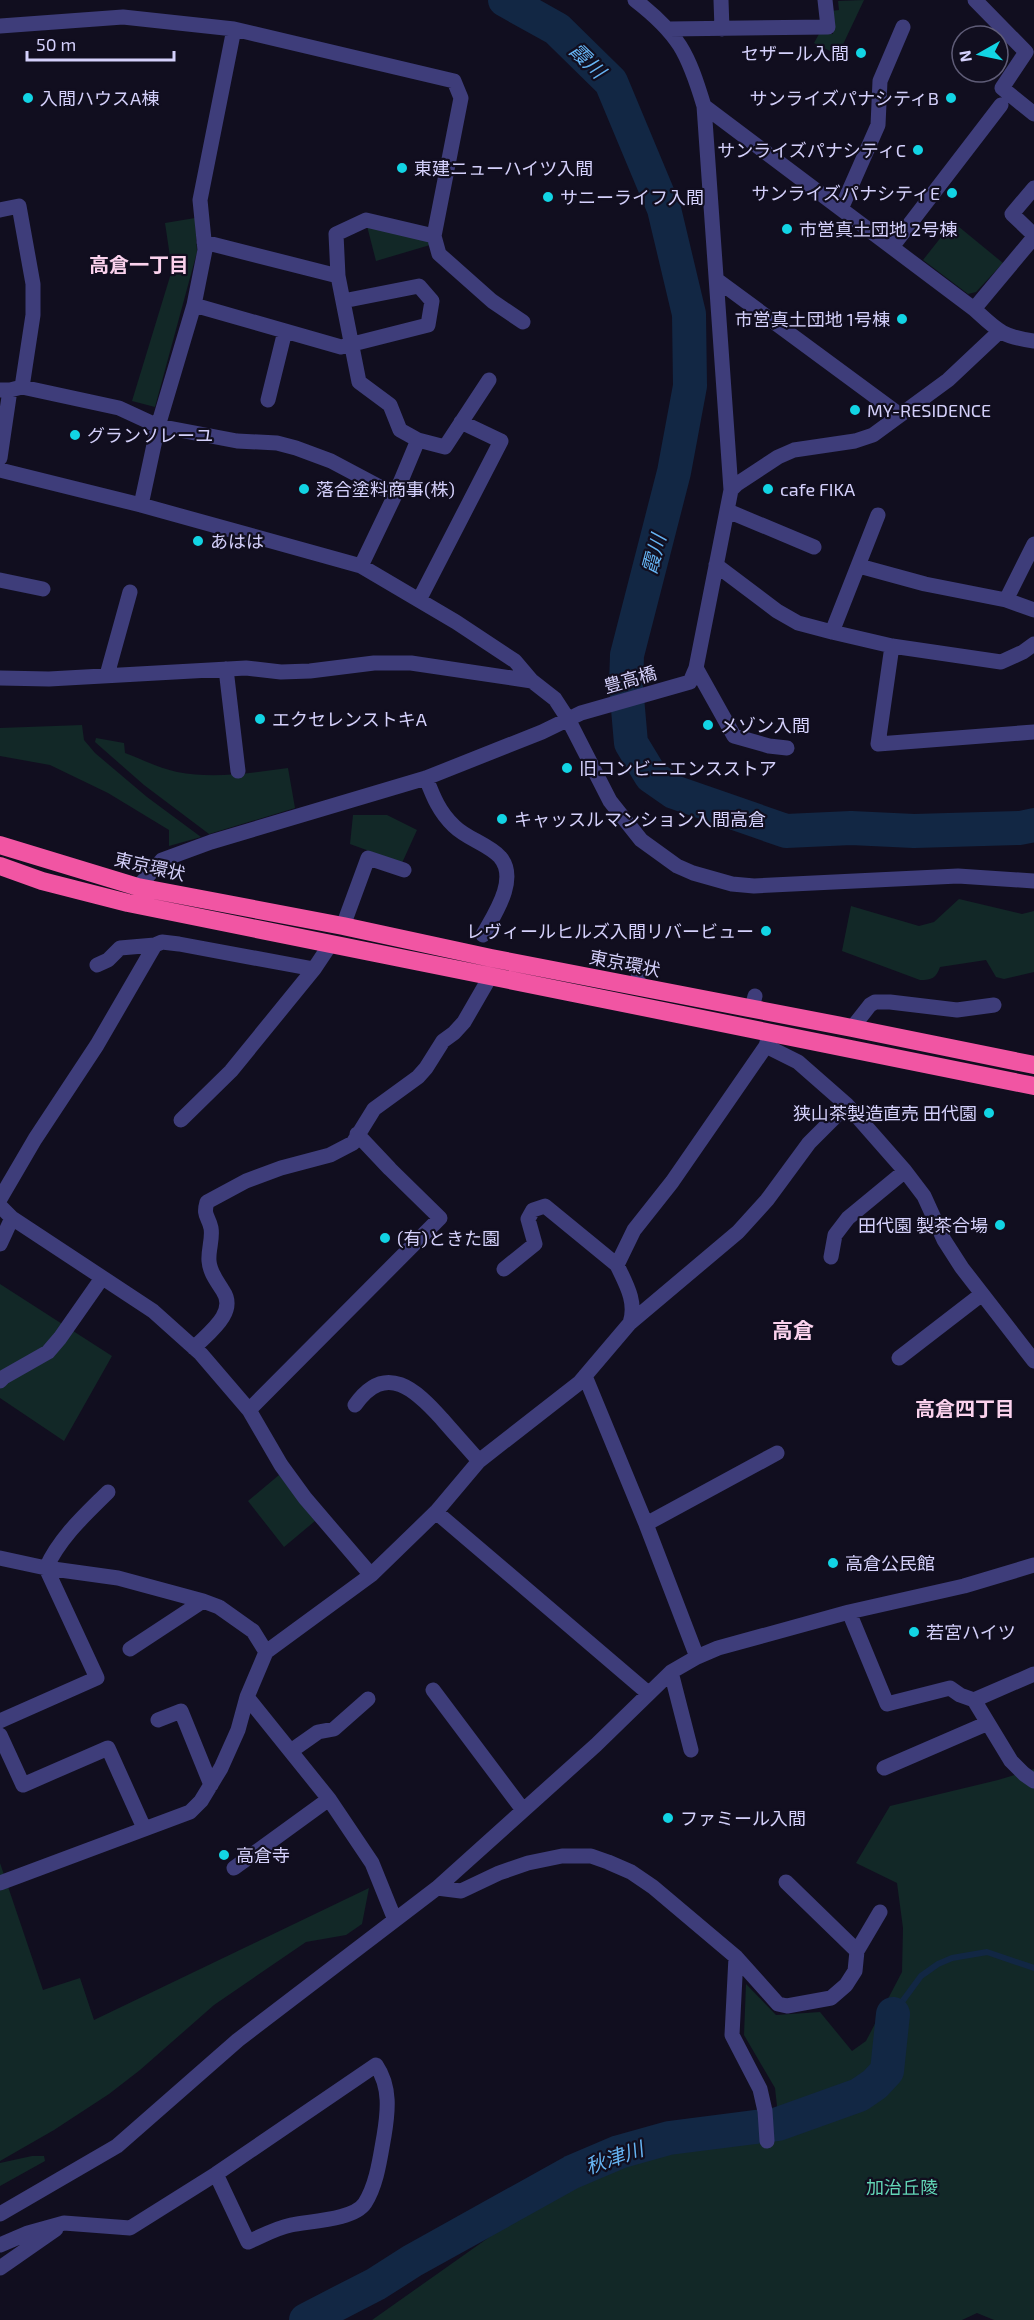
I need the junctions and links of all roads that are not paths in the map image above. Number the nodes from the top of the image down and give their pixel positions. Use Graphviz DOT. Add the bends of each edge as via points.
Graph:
graph roads {
  1 [pos="635,0"];
  2 [pos="721,0"];
  3 [pos="825,0"];
  4 [pos="975,0"];
  5 [pos="0,26"];
  6 [pos="903,27"];
  7 [pos="234,29"];
  8 [pos="669,29"];
  9 [pos="722,29"];
  10 [pos="704,105"];
  11 [pos="1001,105"];
  12 [pos="1034,114"];
  13 [pos="1034,188"];
  14 [pos="841,208"];
  15 [pos="0,210"];
  16 [pos="434,236"];
  17 [pos="1034,236"];
  18 [pos="204,242"];
  19 [pos="892,247"];
  20 [pos="338,276"];
  21 [pos="717,280"];
  22 [pos="343,301"];
  23 [pos="194,305"];
  24 [pos="974,309"];
  25 [pos="523,322"];
  26 [pos="285,331"];
  27 [pos="999,332"];
  28 [pos="1034,341"];
  29 [pos="351,343"];
  30 [pos="489,380"];
  31 [pos="11,389"];
  32 [pos="268,400"];
  33 [pos="900,416"];
  34 [pos="461,422"];
  35 [pos="158,426"];
  36 [pos="418,440"];
  37 [pos="0,458"];
  38 [pos="0,470"];
  39 [pos="731,490"];
  40 [pos="396,495"];
  41 [pos="141,505"];
  42 [pos="728,512"];
  43 [pos="878,515"];
  44 [pos="1034,544"];
  45 [pos="814,547"];
  46 [pos="716,565"];
  47 [pos="361,566"];
  48 [pos="859,566"];
  49 [pos="0,580"];
  50 [pos="43,589"];
  51 [pos="130,592"];
  52 [pos="419,600"];
  53 [pos="1006,600"];
  54 [pos="1034,610"];
  55 [pos="831,632"];
  56 [pos="1034,644"];
  57 [pos="892,646"];
  58 [pos="226,669"];
  59 [pos="107,675"];
  60 [pos="693,675"];
  61 [pos="0,678"];
  62 [pos="532,681"];
  63 [pos="574,716"];
  64 [pos="1034,732"];
  65 [pos="787,748"];
  66 [pos="238,771"];
  67 [pos="426,778"];
  68 [pos="0,845"];
  69 [pos="0,866"];
  70 [pos="404,870"];
  71 [pos="1034,881"];
  72 [pos="138,887"];
  73 [pos="343,926"];
  74 [pos="483,935"];
  75 [pos="155,945"];
  76 [pos="330,945"];
  77 [pos="97,965"];
  78 [pos="314,969"];
  79 [pos="490,977"];
  80 [pos="994,1005"];
  81 [pos="852,1028"];
  82 [pos="768,1039"];
  83 [pos="1034,1065"];
  84 [pos="1034,1086"];
  85 [pos="847,1105"];
  86 [pos="182,1120"];
  87 [pos="357,1134"];
  88 [pos="905,1171"];
  89 [pos="0,1199"];
  90 [pos="0,1206"];
  91 [pos="12,1218"];
  92 [pos="0,1244"];
  93 [pos="831,1257"];
  94 [pos="617,1265"];
  95 [pos="504,1269"];
  96 [pos="102,1278"];
  97 [pos="981,1294"];
  98 [pos="630,1323"];
  99 [pos="194,1348"];
  100 [pos="1031,1352"];
  101 [pos="899,1358"];
  102 [pos="585,1376"];
  103 [pos="0,1381"];
  104 [pos="355,1405"];
  105 [pos="249,1410"];
  106 [pos="777,1453"];
  107 [pos="479,1461"];
  108 [pos="108,1492"];
  109 [pos="436,1512"];
  110 [pos="646,1524"];
  111 [pos="0,1558"];
  112 [pos="1034,1565"];
  113 [pos="46,1568"];
  114 [pos="371,1575"];
  115 [pos="203,1601"];
  116 [pos="849,1612"];
  117 [pos="130,1649"];
  118 [pos="266,1652"];
  119 [pos="697,1657"];
  120 [pos="671,1672"];
  121 [pos="1034,1674"];
  122 [pos="433,1690"];
  123 [pos="648,1693"];
  124 [pos="248,1697"];
  125 [pos="368,1699"];
  126 [pos="974,1700"];
  127 [pos="158,1720"];
  128 [pos="0,1721"];
  129 [pos="988,1723"];
  130 [pos="0,1735"];
  131 [pos="691,1750"];
  132 [pos="291,1751"];
  133 [pos="885,1768"];
  134 [pos="1034,1781"];
  135 [pos="211,1785"];
  136 [pos="329,1799"];
  137 [pos="523,1810"];
  138 [pos="144,1828"];
  139 [pos="234,1868"];
  140 [pos="786,1882"];
  141 [pos="0,1883"];
  142 [pos="436,1888"];
  143 [pos="880,1912"];
  144 [pos="394,1920"];
  145 [pos="857,1951"];
  146 [pos="736,1958"];
  147 [pos="767,2141"];
  148 [pos="216,2174"];
  149 [pos="0,2214"];
  150 [pos="64,2223"];
  151 [pos="0,2245"];
  152 [pos="0,2268"];
  1 -- 8 [label="street"];
  2 -- 9 [label="street"];
  3 -- 9 [label="street" via="828,27"];
  4 -- 12 [label="street" via="1026,52 1002,88"];
  5 -- 7 [label="street" via="123,18"];
  6 -- 14 [label="street" via="880,81 878,125"];
  7 -- 16 [label="street" via="454,81 461,98"];
  7 -- 18 [label="street" via="200,200"];
  8 -- 9 [label="street"];
  8 -- 10 [label="street" via="685,53"];
  10 -- 14 [label="street"];
  10 -- 21 [label="street"];
  11 -- 19 [label="street"];
  13 -- 17 [label="street" via="1012,214"];
  14 -- 19 [label="street"];
  15 -- 31 [label="street" via="19,206 33,284 33,315"];
  16 -- 20 [label="street" via="366,220 336,234"];
  16 -- 25 [label="street" via="439,254 492,301"];
  17 -- 24 [label="street"];
  18 -- 20 [label="street"];
  18 -- 23 [label="street"];
  19 -- 24 [label="street"];
  20 -- 22 [label="street"];
  21 -- 33 [label="street"];
  21 -- 39 [label="street"];
  22 -- 29 [label="street"];
  22 -- 29 [label="street" via="419,286 432,301 428,325"];
  23 -- 26 [label="street"];
  23 -- 35 [label="street"];
  24 -- 27 [label="street"];
  26 -- 29 [label="street" via="341,347"];
  26 -- 32 [label="street"];
  27 -- 28 [label="street"];
  27 -- 33 [label="street" via="948,380"];
  29 -- 36 [label="street" via="359,382 390,405 400,430"];
  30 -- 34 [label="street"];
  31 -- 35 [label="street" via="119,408"];
  31 -- 37 [label="street"];
  33 -- 39 [label="street" via="873,435 794,450 778,457"];
  34 -- 36 [label="street" via="445,447"];
  34 -- 52 [label="street" via="501,441"];
  35 -- 40 [label="street" via="296,448 331,461"];
  35 -- 41 [label="street"];
  36 -- 40 [label="street"];
  38 -- 41 [label="street"];
  39 -- 42 [label="street"];
  40 -- 47 [label="street"];
  41 -- 47 [label="street"];
  42 -- 45 [label="street"];
  42 -- 46 [label="street"];
  43 -- 48 [label="street"];
  44 -- 53 [label="street"];
  46 -- 55 [label="street" via="777,611 798,623"];
  46 -- 60 [label="street"];
  47 -- 52 [label="street"];
  48 -- 53 [label="street"];
  48 -- 55 [label="street"];
  49 -- 50 [label="street"];
  51 -- 59 [label="street"];
  52 -- 62 [label="street" via="514,662"];
  53 -- 54 [label="street"];
  55 -- 57 [label="street"];
  56 -- 57 [label="street" via="1001,662"];
  57 -- 64 [label="street" via="878,744"];
  58 -- 59 [label="street"];
  58 -- 62 [label="street" via="281,672 411,663"];
  58 -- 66 [label="street"];
  59 -- 61 [label="street"];
  60 -- 63 [label="street, 豊高橋"];
  60 -- 65 [label="street" via="734,736"];
  62 -- 63 [label="street"];
  63 -- 67 [label="street, 豊高橋"];
  63 -- 71 [label="street" via="620,816 641,840 693,873 754,886 958,876"];
  67 -- 72 [label="street, 豊高橋" via="162,860"];
  67 -- 74 [label="street" via="440,810 454,826 500,858 506,868 505,891"];
  68 -- 72 [label="highway, 東京環状"];
  69 -- 76 [label="highway" via="128,903"];
  70 -- 73 [label="street" via="368,858"];
  72 -- 73 [label="highway, 東京環状"];
  73 -- 81 [label="highway, 東京環状" via="491,958 638,979 754,1002"];
  75 -- 77 [label="street" via="120,948"];
  75 -- 78 [label="street" via="179,944"];
  75 -- 89 [label="street"];
  76 -- 78 [label="street"];
  76 -- 79 [label="highway"];
  78 -- 86 [label="street" via="231,1071"];
  79 -- 82 [label="highway"];
  79 -- 87 [label="street" via="464,1022 443,1041 418,1077 374,1109"];
  80 -- 81 [label="street" via="957,1010 875,1002"];
  81 -- 83 [label="highway, 東京環状"];
  82 -- 84 [label="highway"];
  82 -- 85 [label="street"];
  82 -- 94 [label="street" via="672,1182 634,1230"];
  85 -- 88 [label="street"];
  85 -- 98 [label="street" via="809,1143 738,1232"];
  87 -- 99 [label="street" via="352,1143 330,1155 246,1181 207,1202 204,1213 211,1228 209,1260 227,1307 223,1318"];
  87 -- 105 [label="street" via="441,1218"];
  88 -- 93 [label="street" via="848,1218 835,1235"];
  88 -- 97 [label="street" via="924,1196 944,1240"];
  90 -- 91 [label="street"];
  91 -- 92 [label="street"];
  91 -- 96 [label="street"];
  94 -- 95 [label="street" via="545,1206 533,1210 528,1219 535,1244"];
  94 -- 98 [label="street" via="629,1289 634,1312"];
  96 -- 99 [label="street" via="153,1311"];
  96 -- 103 [label="street" via="48,1352"];
  97 -- 100 [label="street"];
  97 -- 101 [label="street"];
  98 -- 102 [label="street"];
  99 -- 105 [label="street"];
  102 -- 107 [label="street"];
  102 -- 110 [label="street"];
  104 -- 107 [label="street" via="364,1392 381,1383 411,1389 425,1398"];
  105 -- 114 [label="street" via="305,1498"];
  106 -- 110 [label="street"];
  107 -- 109 [label="street"];
  108 -- 113 [label="street" via="74,1526"];
  109 -- 114 [label="street"];
  109 -- 123 [label="street"];
  110 -- 119 [label="street"];
  111 -- 113 [label="street"];
  112 -- 116 [label="street" via="964,1586"];
  113 -- 115 [label="street" via="118,1578"];
  113 -- 128 [label="street" via="97,1678"];
  114 -- 118 [label="street"];
  115 -- 117 [label="street"];
  115 -- 118 [label="street" via="219,1607 253,1631"];
  116 -- 119 [label="street"];
  116 -- 126 [label="street" via="887,1704 950,1688"];
  118 -- 124 [label="street"];
  119 -- 120 [label="street"];
  120 -- 123 [label="street"];
  120 -- 131 [label="street"];
  121 -- 126 [label="street"];
  122 -- 137 [label="street"];
  123 -- 137 [label="street"];
  124 -- 132 [label="street"];
  124 -- 135 [label="street" via="238,1730"];
  125 -- 132 [label="street" via="334,1729 318,1732"];
  126 -- 129 [label="street"];
  127 -- 135 [label="street" via="181,1711"];
  129 -- 133 [label="street"];
  129 -- 134 [label="street" via="1011,1761"];
  130 -- 138 [label="street" via="23,1785 108,1748"];
  132 -- 136 [label="street"];
  135 -- 138 [label="street" via="190,1812"];
  136 -- 139 [label="street"];
  136 -- 144 [label="street" via="372,1863"];
  137 -- 142 [label="street"];
  138 -- 141 [label="street"];
  140 -- 145 [label="street"];
  142 -- 144 [label="street"];
  142 -- 146 [label="street" via="461,1891 528,1863 591,1856 639,1877"];
  143 -- 145 [label="street"];
  144 -- 149 [label="street" via="238,2040 117,2146"];
  145 -- 146 [label="street" via="855,1971 831,1998 788,2006 778,2004"];
  146 -- 147 [label="street" via="732,2035 760,2089"];
  148 -- 148 [label="street" via="248,2242 290,2225 346,2216 364,2205 374,2182 388,2103 383,2075 376,2065"];
  148 -- 150 [label="street" via="130,2228"];
  150 -- 151 [label="street"];
  150 -- 152 [label="street"];
}
